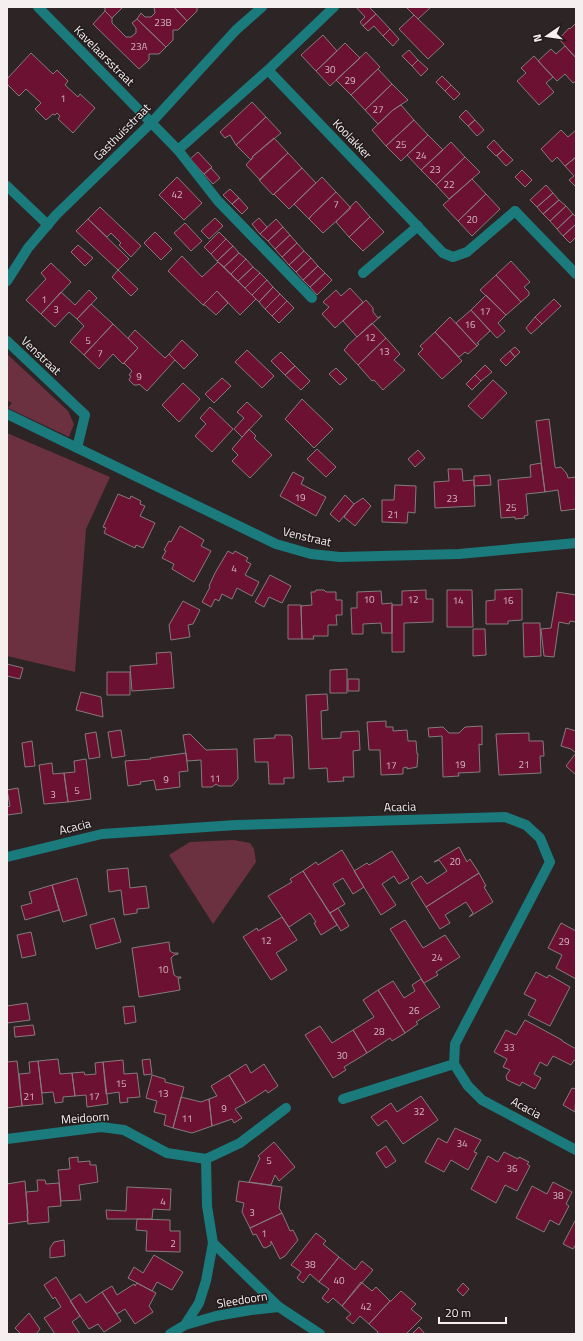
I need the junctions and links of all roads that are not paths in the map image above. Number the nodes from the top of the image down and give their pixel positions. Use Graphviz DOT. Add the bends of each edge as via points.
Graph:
graph roads {
  1 [pos="38,7"];
  2 [pos="262,7"];
  3 [pos="334,7"];
  4 [pos="268,70"];
  5 [pos="152,122"];
  6 [pos="178,150"];
  7 [pos="7,186"];
  8 [pos="48,225"];
  9 [pos="418,226"];
  10 [pos="363,273"];
  11 [pos="576,274"];
  12 [pos="7,281"];
  13 [pos="312,298"];
  14 [pos="7,341"];
  15 [pos="7,414"];
  16 [pos="77,448"];
  17 [pos="576,544"];
  18 [pos="7,857"];
  19 [pos="454,1064"];
  20 [pos="343,1099"];
  21 [pos="286,1108"];
  22 [pos="7,1139"];
  23 [pos="576,1150"];
  24 [pos="206,1159"];
  25 [pos="212,1244"];
  26 [pos="278,1307"];
  27 [pos="185,1326"];
  28 [pos="170,1334"];
  29 [pos="320,1334"];
  1 -- 5 [label="street, Kavelaarsstraat"];
  2 -- 5 [label="street, Gasthuisstraat" via="236,30"];
  3 -- 4 [label="street"];
  4 -- 6 [label="street"];
  4 -- 9 [label="street, Koolakker"];
  5 -- 6 [label="street"];
  5 -- 8 [label="street, Gasthuisstraat"];
  6 -- 13 [label="street" via="218,201"];
  7 -- 8 [label="street"];
  8 -- 12 [label="street, Gasthuisstraat" via="28,248"];
  9 -- 10 [label="street"];
  9 -- 11 [label="street, Koolakker" via="443,253 453,257 467,252 515,211"];
  14 -- 16 [label="street, Venstraat" via="86,415"];
  15 -- 16 [label="street, Venstraat"];
  16 -- 17 [label="street, Venstraat" via="276,544 311,554 340,557 459,554"];
  18 -- 19 [label="street, Acacia" via="102,834 236,825 505,818 526,825 540,838 550,862 455,1044"];
  19 -- 20 [label="street"];
  19 -- 23 [label="street, Acacia" via="468,1086 482,1100"];
  21 -- 24 [label="street" via="240,1143"];
  22 -- 24 [label="street, Meidoorn" via="100,1127 124,1130 167,1153"];
  24 -- 25 [label="street" via="207,1206"];
  25 -- 26 [label="street"];
  25 -- 27 [label="street, Sleedoorn" via="206,1281 199,1302"];
  26 -- 27 [label="street, Sleedoorn" via="216,1316"];
  26 -- 29 [label="street, Sleedoorn"];
  27 -- 28 [label="street, Sleedoorn"];
}
